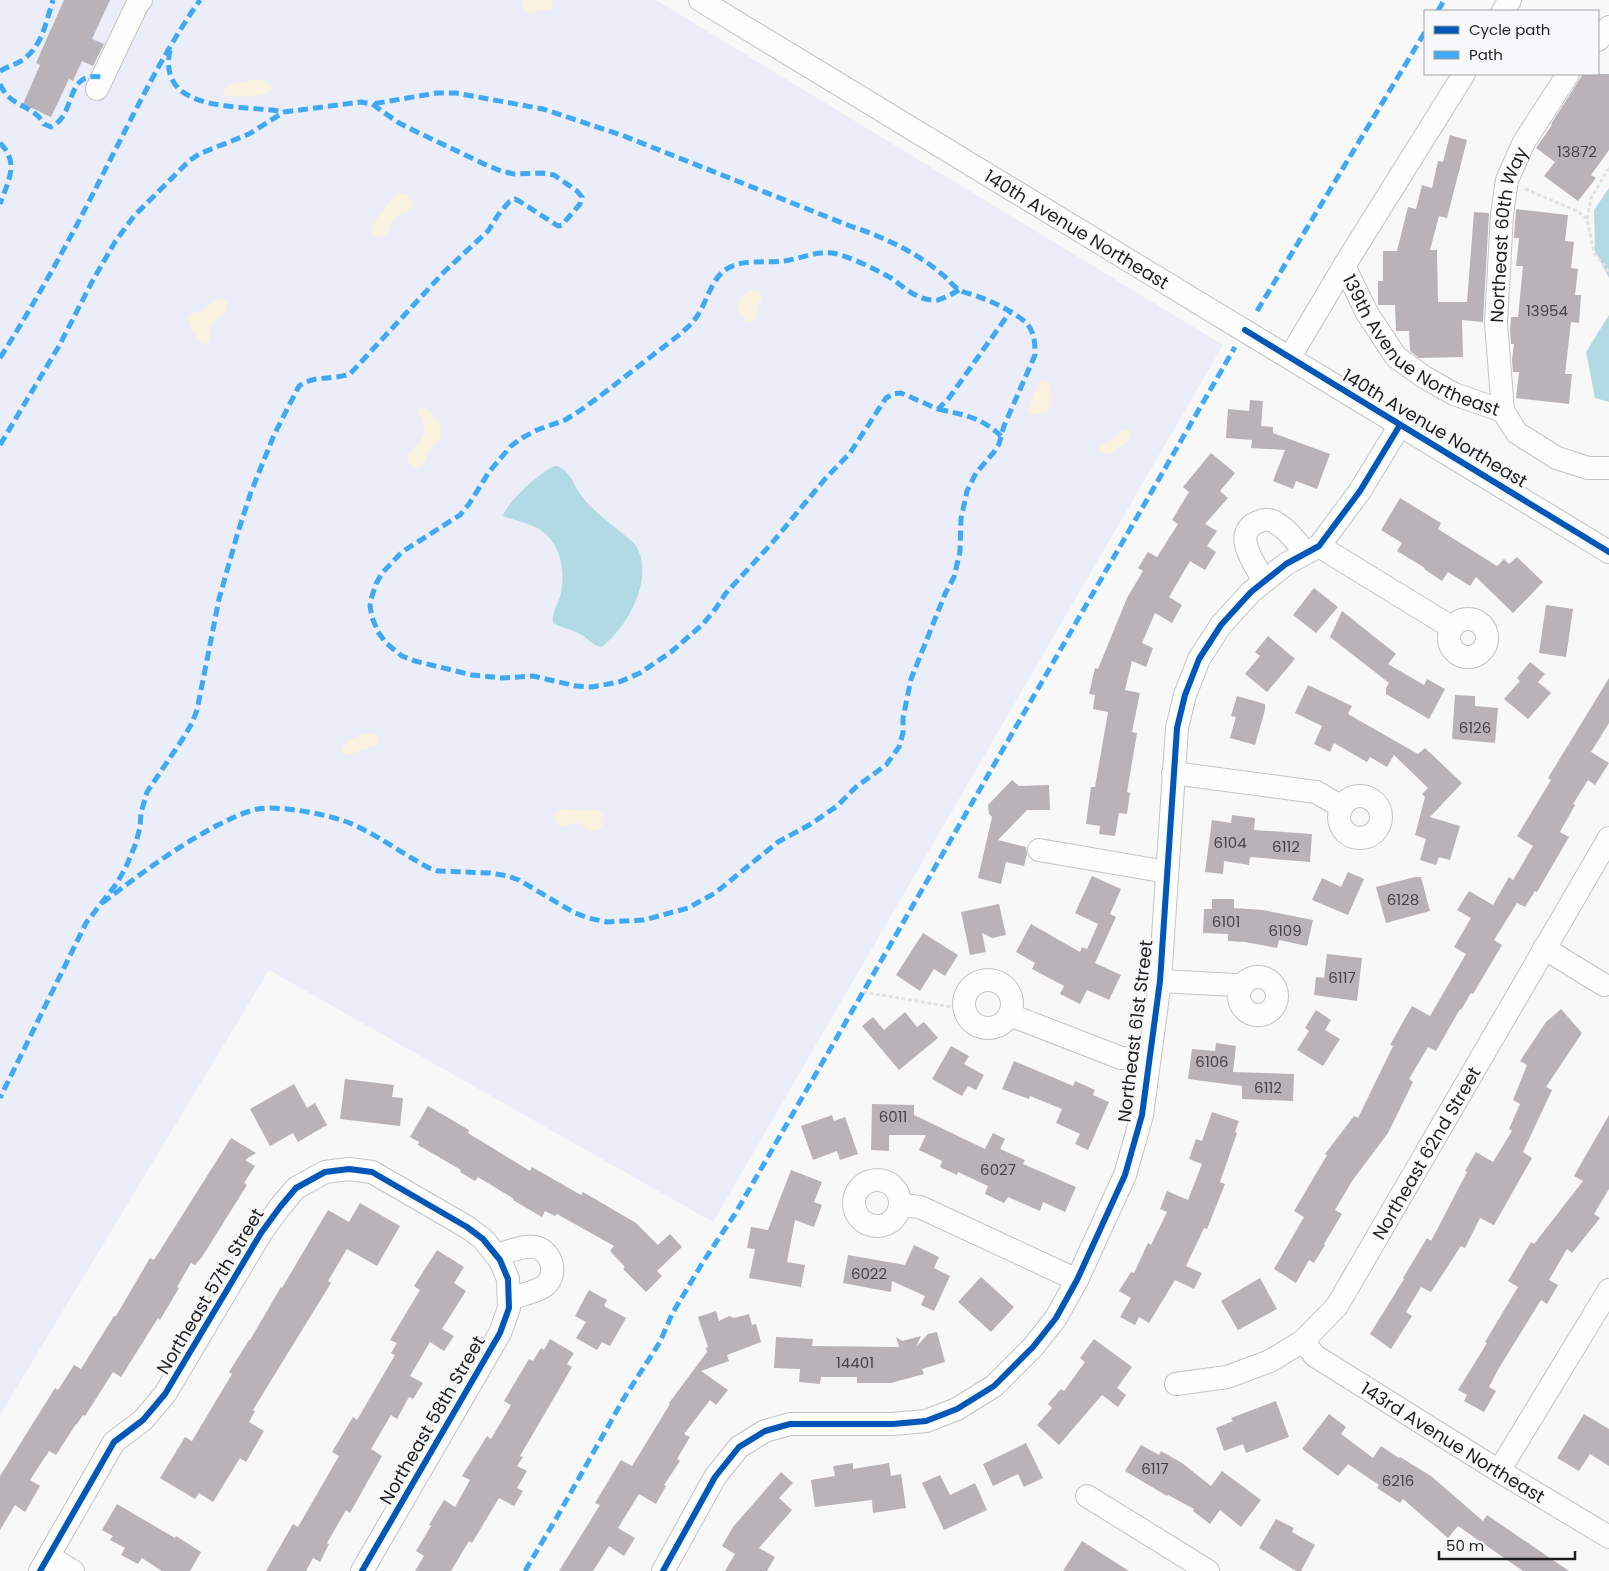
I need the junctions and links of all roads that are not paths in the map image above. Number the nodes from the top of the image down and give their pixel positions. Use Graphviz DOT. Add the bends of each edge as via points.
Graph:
graph roads {
  1 [pos="141,0"];
  2 [pos="700,0"];
  3 [pos="1609,27"];
  4 [pos="1599,39"];
  5 [pos="1463,75"];
  6 [pos="1567,75"];
  7 [pos="97,90"];
  8 [pos="1344,266"];
  9 [pos="1290,357"];
  10 [pos="1503,411"];
  11 [pos="1400,425"];
  12 [pos="1609,468"];
  13 [pos="1312,549"];
  14 [pos="1609,552"];
  15 [pos="1264,581"];
  16 [pos="1451,627"];
  17 [pos="1173,773"];
  18 [pos="1342,807"];
  19 [pos="1609,838"];
  20 [pos="1039,850"];
  21 [pos="1166,872"];
  22 [pos="1544,948"];
  23 [pos="1160,981"];
  24 [pos="1604,985"];
  25 [pos="1240,988"];
  26 [pos="1010,1015"];
  27 [pos="1148,1059"];
  28 [pos="900,1205"];
  29 [pos="496,1255"];
  30 [pos="1077,1280"];
  31 [pos="509,1289"];
  32 [pos="1609,1290"];
  33 [pos="1303,1341"];
  34 [pos="1176,1384"];
  35 [pos="1499,1471"];
  36 [pos="1088,1496"];
  37 [pos="1609,1537"];
  38 [pos="45,1564"];
  39 [pos="73,1571"];
  40 [pos="362,1571"];
  41 [pos="663,1571"];
  42 [pos="1208,1571"];
  1 -- 7 [label="street"];
  2 -- 9 [label="street, 140th Avenue Northeast"];
  3 -- 4 [label="street"];
  5 -- 8 [label="street"];
  6 -- 10 [label="street, Northeast 60th Way" via="1524,142 1507,180 1496,323"];
  8 -- 9 [label="street"];
  8 -- 10 [label="street, 139th Avenue Northeast" via="1367,313 1396,357 1454,394"];
  9 -- 11 [label="street, 140th Avenue Northeast"];
  10 -- 12 [label="street, 139th Avenue Northeast" via="1517,434 1556,458 1588,468"];
  11 -- 13 [label="street, Northeast 61st Street" via="1360,491"];
  11 -- 14 [label="street, 140th Avenue Northeast"];
  13 -- 15 [label="street, Northeast 61st Street"];
  13 -- 15 [label="street" via="1277,523 1265,520 1253,524 1246,535 1246,548"];
  13 -- 16 [label="street"];
  15 -- 17 [label="street, Northeast 61st Street" via="1221,625 1199,659 1177,728"];
  17 -- 18 [label="street" via="1316,792"];
  17 -- 21 [label="street, Northeast 61st Street"];
  19 -- 22 [label="street, Northeast 62nd Street"];
  20 -- 21 [label="street"];
  21 -- 23 [label="street, Northeast 61st Street"];
  22 -- 24 [label="street"];
  22 -- 33 [label="street, Northeast 62nd Street" via="1337,1306"];
  23 -- 25 [label="street" via="1236,985"];
  23 -- 27 [label="street, Northeast 61st Street"];
  26 -- 26 [label="street" via="999,1026 985,1029 977,1026 966,1016 966,993 978,982 995,981 1008,991 1012,999"];
  26 -- 27 [label="street" via="1121,1058"];
  27 -- 30 [label="street, Northeast 61st Street" via="1142,1115 1124,1175"];
  28 -- 30 [label="street" via="920,1207"];
  29 -- 31 [label="street, Northeast 57th Street"];
  29 -- 31 [label="street" via="534,1247 551,1260 552,1273 542,1288"];
  29 -- 38 [label="street, Northeast 57th Street" via="467,1227 372,1172 349,1169 325,1172 296,1188 261,1233 165,1394 143,1420 114,1442"];
  30 -- 41 [label="street, Northeast 61st Street" via="1056,1318 1032,1347 994,1386 957,1409 926,1421 790,1424 765,1430 739,1447 715,1477"];
  31 -- 40 [label="street, Northeast 58th Street" via="509,1308 500,1333"];
  32 -- 35 [label="street"];
  33 -- 34 [label="street, Northeast 62nd Street" via="1270,1361 1227,1377"];
  33 -- 35 [label="street, 143rd Avenue Northeast" via="1314,1356"];
  35 -- 37 [label="street, 143rd Avenue Northeast"];
  36 -- 42 [label="street"];
  38 -- 39 [label="street"];
}
